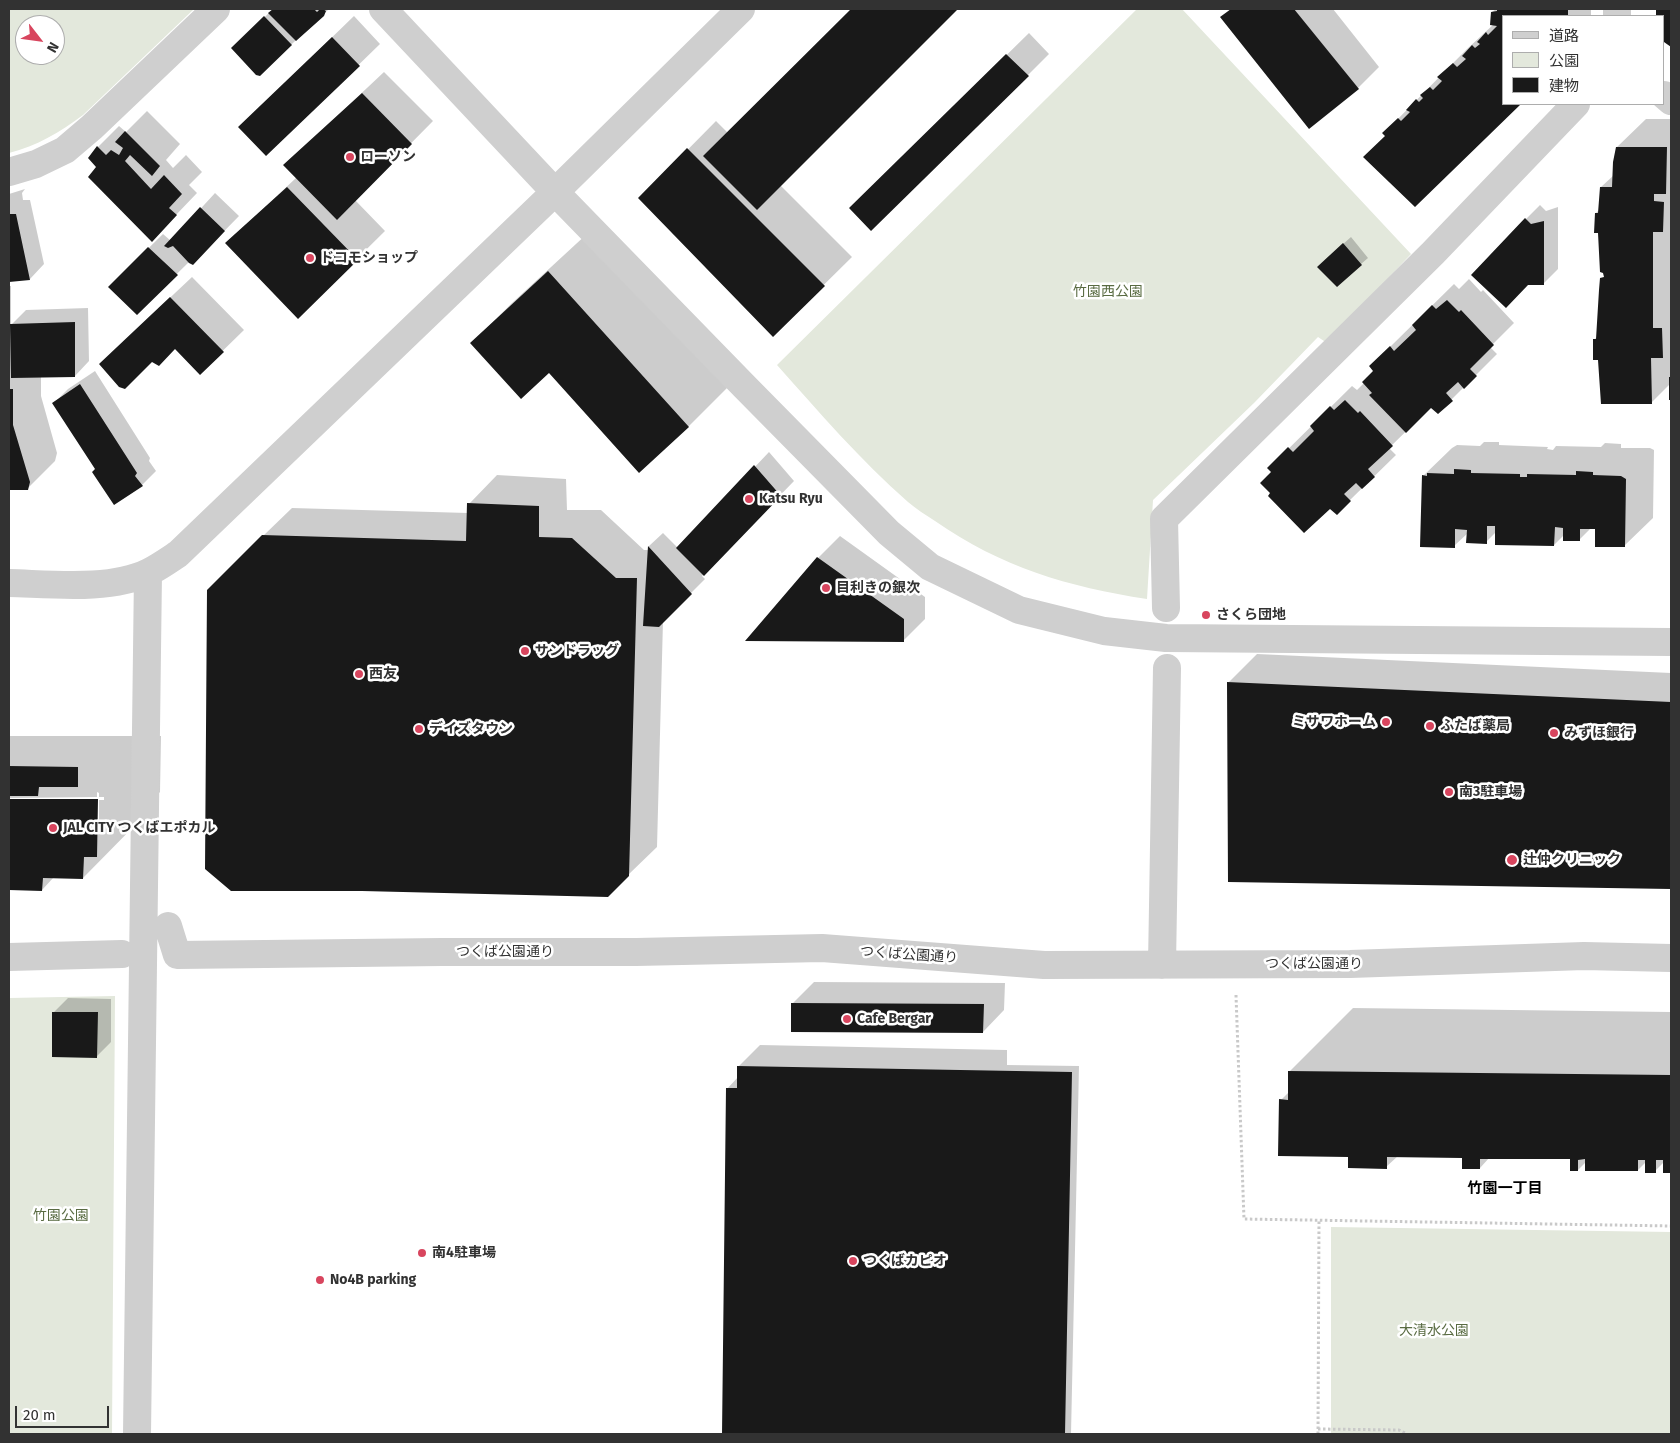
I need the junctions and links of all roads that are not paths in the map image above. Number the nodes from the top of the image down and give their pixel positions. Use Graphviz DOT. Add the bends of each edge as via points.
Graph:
graph roads {
  1 [pos="216,9"];
  2 [pos="383,9"];
  3 [pos="741,9"];
  4 [pos="1575,105"];
  5 [pos="9,172"];
  6 [pos="555,192"];
  7 [pos="148,573"];
  8 [pos="9,583"];
  9 [pos="1166,608"];
  10 [pos="1671,642"];
  11 [pos="1167,668"];
  12 [pos="168,926"];
  13 [pos="122,954"];
  14 [pos="9,957"];
  15 [pos="1671,958"];
  16 [pos="1162,965"];
  17 [pos="137,1434"];
  1 -- 5 [label="street" via="64,150 36,164"];
  2 -- 6 [label="street"];
  3 -- 6 [label="street"];
  4 -- 9 [label="street" via="1434,253 1164,519"];
  6 -- 7 [label="street" via="195,539"];
  6 -- 10 [label="street" via="889,533 930,567 1019,610 1104,631 1166,638"];
  7 -- 8 [label="street" via="109,583"];
  7 -- 17 [label="street"];
  11 -- 16 [label="street"];
  12 -- 16 [label="street, つくば公園通り" via="177,955 822,948 1044,965"];
  13 -- 14 [label="street"];
  15 -- 16 [label="street, つくば公園通り" via="1584,956 1350,964"];
}
